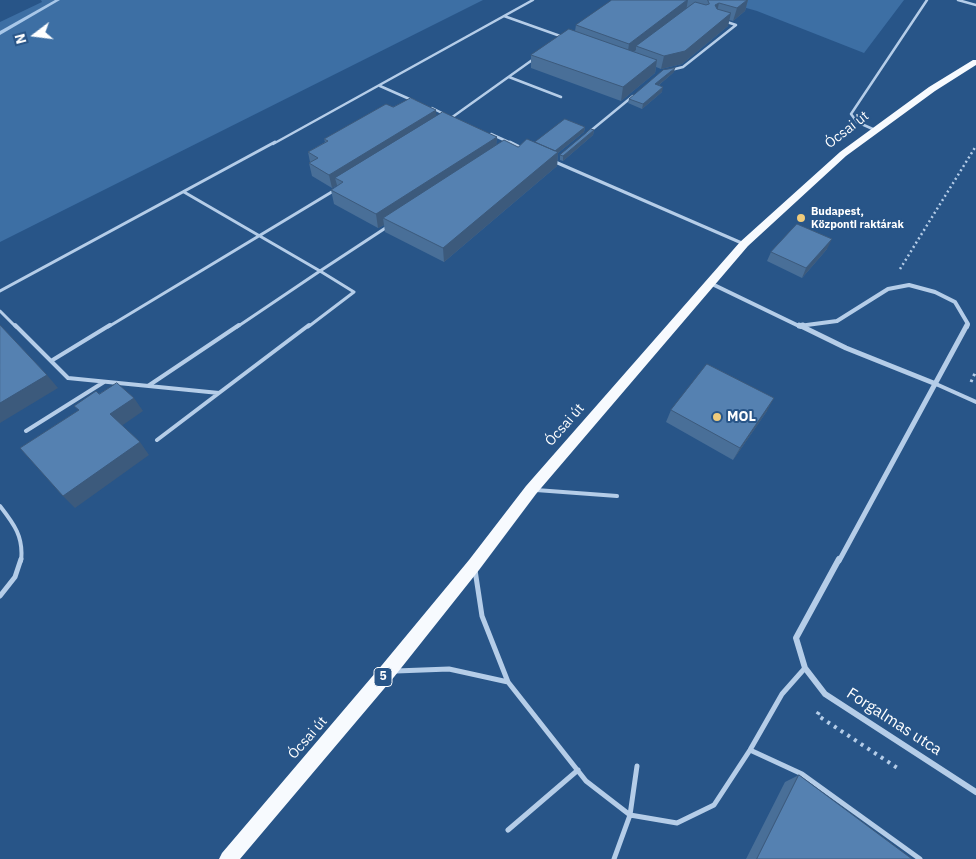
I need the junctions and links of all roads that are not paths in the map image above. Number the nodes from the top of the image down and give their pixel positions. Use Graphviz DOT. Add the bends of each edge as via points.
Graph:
graph roads {
  1 [pos="533,0"];
  2 [pos="927,0"];
  3 [pos="958,0"];
  4 [pos="976,5"];
  5 [pos="504,16"];
  6 [pos="722,21"];
  7 [pos="571,32"];
  8 [pos="563,38"];
  9 [pos="556,43"];
  10 [pos="540,54"];
  11 [pos="976,62"];
  12 [pos="668,70"];
  13 [pos="509,77"];
  14 [pos="380,86"];
  15 [pos="638,91"];
  16 [pos="561,97"];
  17 [pos="416,102"];
  18 [pos="425,106"];
  19 [pos="452,118"];
  20 [pos="461,121"];
  21 [pos="444,123"];
  22 [pos="875,130"];
  23 [pos="487,132"];
  24 [pos="584,136"];
  25 [pos="513,144"];
  26 [pos="505,149"];
  27 [pos="529,151"];
  28 [pos="561,155"];
  29 [pos="545,158"];
  30 [pos="554,161"];
  31 [pos="335,190"];
  32 [pos="184,192"];
  33 [pos="392,224"];
  34 [pos="260,237"];
  35 [pos="744,244"];
  36 [pos="320,271"];
  37 [pos="710,283"];
  38 [pos="0,291"];
  39 [pos="0,311"];
  40 [pos="799,326"];
  41 [pos="51,361"];
  42 [pos="104,382"];
  43 [pos="936,384"];
  44 [pos="148,387"];
  45 [pos="219,393"];
  46 [pos="976,402"];
  47 [pos="26,431"];
  48 [pos="157,440"];
  49 [pos="531,490"];
  50 [pos="618,496"];
  51 [pos="0,506"];
  52 [pos="474,566"];
  53 [pos="0,596"];
  54 [pos="805,668"];
  55 [pos="388,671"];
  56 [pos="508,682"];
  57 [pos="750,750"];
  58 [pos="637,766"];
  59 [pos="578,770"];
  60 [pos="976,792"];
  61 [pos="630,815"];
  62 [pos="508,830"];
  63 [pos="228,859"];
  64 [pos="614,859"];
  65 [pos="920,859"];
  1 -- 5 [label="lane"];
  2 -- 22 [label="lane" via="851,114 857,122"];
  3 -- 4 [label="lane"];
  5 -- 8 [label="lane"];
  5 -- 14 [label="lane"];
  6 -- 12 [label="lane" via="736,25 682,67"];
  7 -- 8 [label="lane"];
  8 -- 9 [label="lane"];
  10 -- 13 [label="lane"];
  11 -- 22 [label="main road, Ócsai út / 5"];
  13 -- 16 [label="lane"];
  13 -- 19 [label="lane"];
  14 -- 17 [label="lane"];
  14 -- 32 [label="lane"];
  15 -- 24 [label="lane"];
  18 -- 19 [label="lane"];
  19 -- 20 [label="lane"];
  19 -- 21 [label="lane"];
  22 -- 35 [label="main road, Ócsai út / 5" via="843,154"];
  23 -- 25 [label="lane"];
  25 -- 26 [label="lane"];
  25 -- 27 [label="lane"];
  28 -- 30 [label="lane"];
  29 -- 30 [label="lane"];
  30 -- 35 [label="lane"];
  31 -- 34 [label="lane"];
  32 -- 34 [label="lane"];
  32 -- 38 [label="lane"];
  33 -- 36 [label="lane"];
  34 -- 36 [label="lane"];
  34 -- 41 [label="lane"];
  35 -- 37 [label="main road, Ócsai út / 5"];
  36 -- 44 [label="lane"];
  36 -- 45 [label="lane" via="354,292"];
  37 -- 40 [label="street"];
  37 -- 49 [label="main road, Ócsai út / 5"];
  39 -- 41 [label="lane"];
  40 -- 43 [label="street"];
  40 -- 43 [label="street" via="837,322 888,288 909,285 935,292 954,302 968,324"];
  41 -- 42 [label="lane" via="68,378"];
  42 -- 44 [label="lane"];
  42 -- 47 [label="lane"];
  43 -- 46 [label="lane"];
  43 -- 54 [label="street" via="796,638"];
  44 -- 45 [label="lane"];
  45 -- 48 [label="lane"];
  49 -- 50 [label="lane"];
  49 -- 52 [label="main road, Ócsai út / 5"];
  51 -- 53 [label="lane" via="20,535 23,551 8,590"];
  52 -- 55 [label="main road, Ócsai út / 5"];
  52 -- 56 [label="lane" via="482,616"];
  54 -- 57 [label="lane" via="782,694"];
  54 -- 60 [label="street, Forgalmas utca" via="825,694"];
  55 -- 56 [label="lane" via="449,670"];
  55 -- 63 [label="main road, Ócsai út / 5"];
  56 -- 59 [label="lane"];
  57 -- 61 [label="lane" via="714,805 677,824"];
  57 -- 65 [label="lane" via="802,774"];
  58 -- 61 [label="lane"];
  59 -- 61 [label="lane" via="586,781"];
  59 -- 62 [label="lane"];
  61 -- 64 [label="lane"];
}
